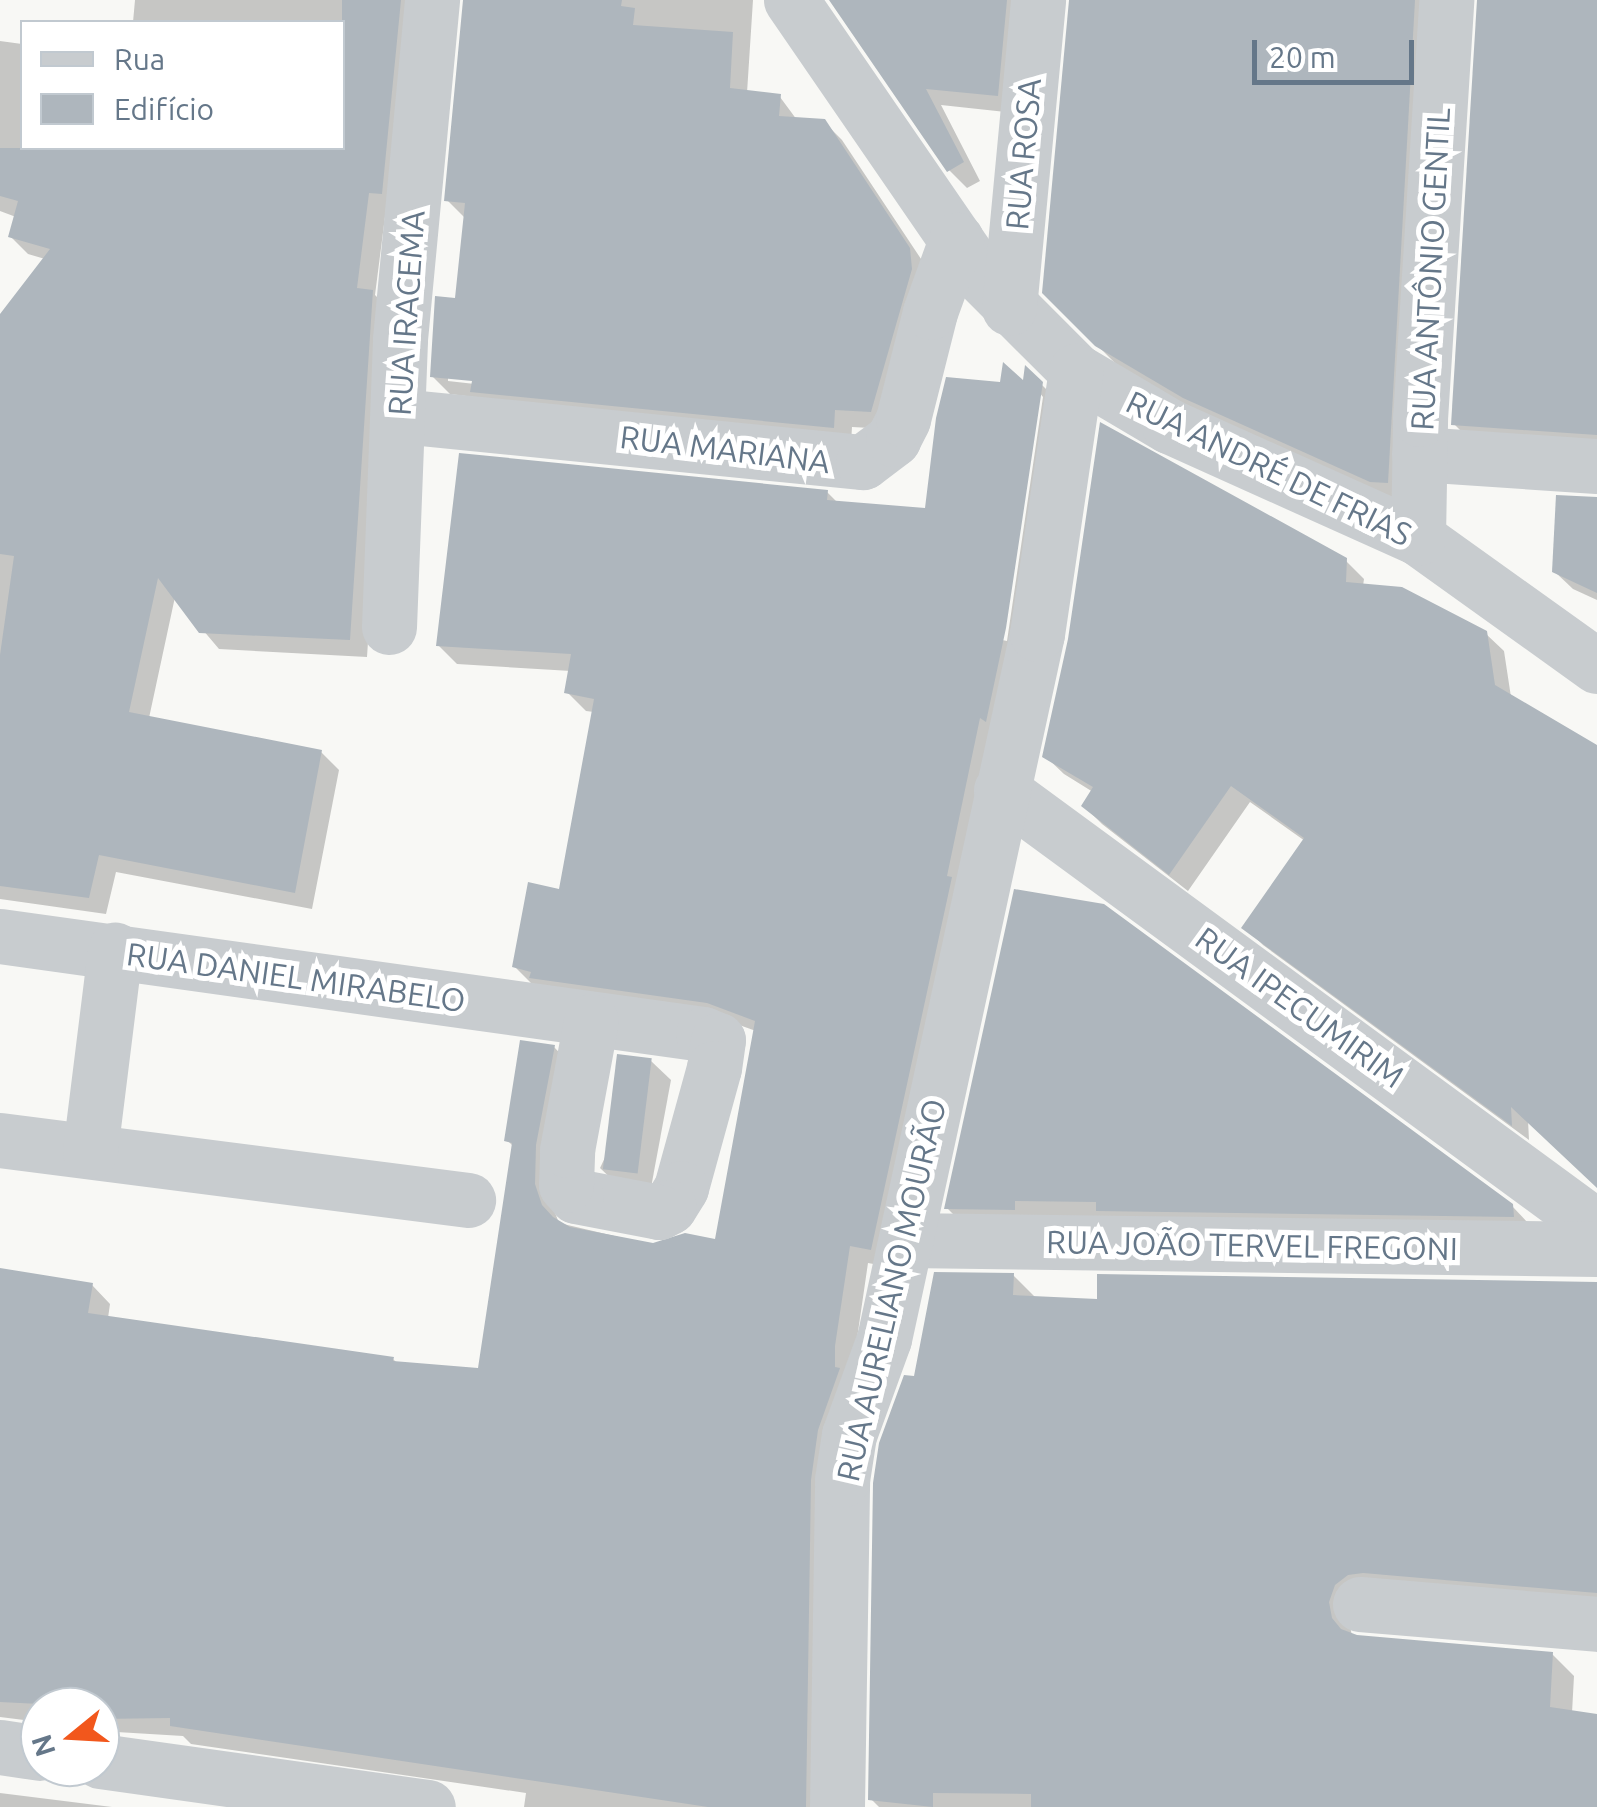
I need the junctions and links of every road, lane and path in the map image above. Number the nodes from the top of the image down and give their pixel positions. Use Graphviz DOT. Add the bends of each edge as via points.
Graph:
graph roads {
  1 [pos="432,0"];
  2 [pos="791,0"];
  3 [pos="1038,0"];
  4 [pos="1446,0"];
  5 [pos="956,240"];
  6 [pos="1008,308"];
  7 [pos="1076,371"];
  8 [pos="400,416"];
  9 [pos="1419,454"];
  10 [pos="1597,466"];
  11 [pos="1418,538"];
  12 [pos="389,626"];
  13 [pos="1597,666"];
  14 [pos="1001,790"];
  15 [pos="0,936"];
  16 [pos="115,950"];
  17 [pos="591,1020"];
  18 [pos="0,1140"];
  19 [pos="90,1152"];
  20 [pos="468,1200"];
  21 [pos="1597,1227"];
  22 [pos="907,1240"];
  23 [pos="1597,1249"];
  24 [pos="1360,1604"];
  25 [pos="1597,1624"];
  26 [pos="120,1764"];
  27 [pos="428,1807"];
  28 [pos="837,1807"];
  1 -- 8 [label="street, RUA IRACEMA" via="400,339"];
  2 -- 5 [label="street, RUA ANDRÉ DE FRIAS"];
  3 -- 6 [label="street, RUA ROSA"];
  4 -- 9 [label="street, RUA ANTÔNIO GENTIL"];
  5 -- 6 [label="street, RUA ANDRÉ DE FRIAS"];
  5 -- 8 [label="street, RUA MARIANA" via="904,420 864,462"];
  6 -- 7 [label="street, RUA ANDRÉ DE FRIAS"];
  7 -- 11 [label="street, RUA ANDRÉ DE FRIAS" via="1169,426"];
  7 -- 14 [label="street, RUA AURELIANO MOURÃO" via="1050,562"];
  8 -- 12 [label="street, RUA IRACEMA"];
  9 -- 10 [label="street"];
  9 -- 11 [label="street, RUA ANTÔNIO GENTIL"];
  11 -- 13 [label="street, RUA ANDRÉ DE FRIAS"];
  14 -- 21 [label="street, RUA IPECUMIRIM"];
  14 -- 22 [label="street, RUA AURELIANO MOURÃO"];
  15 -- 16 [label="street, RUA DANIEL MIRABELO"];
  16 -- 17 [label="street, RUA DANIEL MIRABELO"];
  16 -- 19 [label="street"];
  18 -- 19 [label="street"];
  19 -- 20 [label="street"];
  22 -- 23 [label="street, RUA JOÃO TERVEL FREGONI"];
  22 -- 28 [label="street, RUA AURELIANO MOURÃO" via="842,1480"];
  24 -- 25 [label="street"];
  26 -- 27 [label="street"];
}
